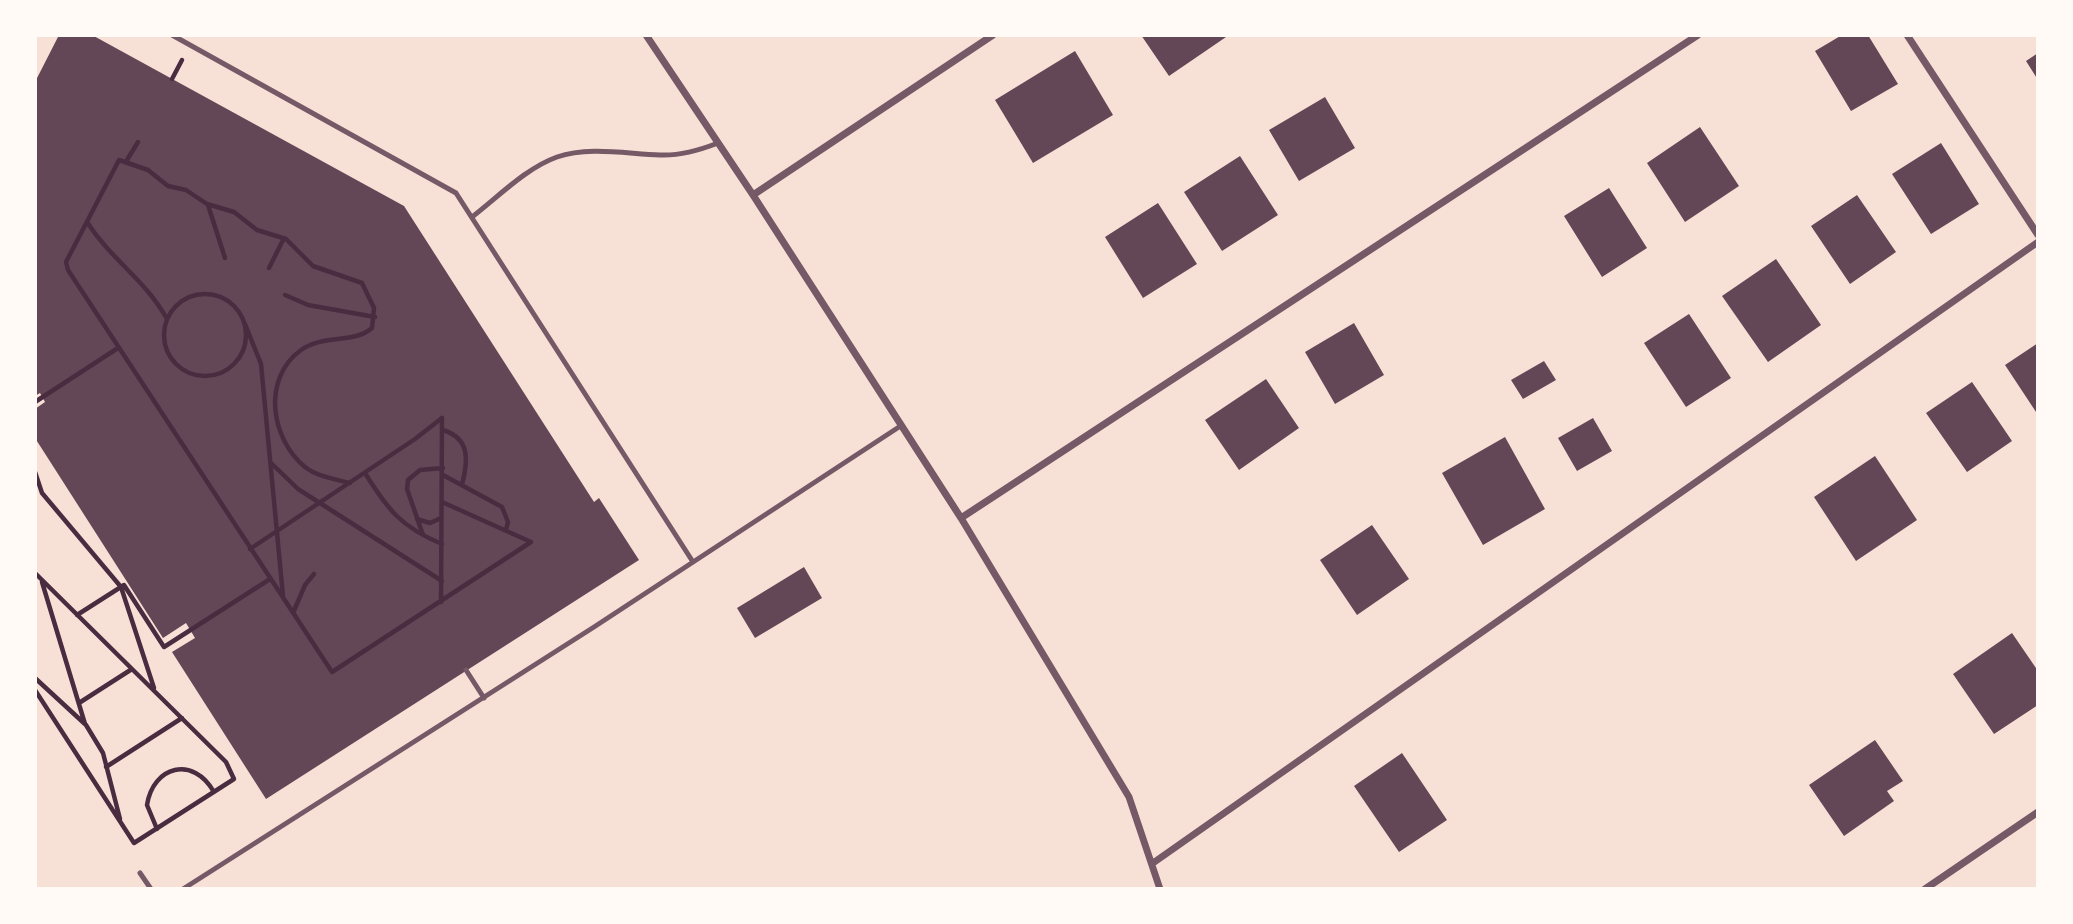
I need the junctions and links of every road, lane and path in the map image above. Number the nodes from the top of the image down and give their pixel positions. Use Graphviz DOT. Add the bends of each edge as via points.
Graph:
graph roads {
  1 [pos="172,35"];
  2 [pos="646,35"];
  3 [pos="993,35"];
  4 [pos="1698,35"];
  5 [pos="1907,35"];
  6 [pos="138,142"];
  7 [pos="718,142"];
  8 [pos="127,160"];
  9 [pos="754,195"];
  10 [pos="207,204"];
  11 [pos="472,217"];
  12 [pos="87,221"];
  13 [pos="2038,235"];
  14 [pos="284,238"];
  15 [pos="2038,242"];
  16 [pos="225,258"];
  17 [pos="269,268"];
  18 [pos="285,295"];
  19 [pos="375,317"];
  20 [pos="167,319"];
  21 [pos="245,324"];
  22 [pos="118,348"];
  23 [pos="35,402"];
  24 [pos="276,415"];
  25 [pos="266,416"];
  26 [pos="901,425"];
  27 [pos="443,430"];
  28 [pos="270,463"];
  29 [pos="443,468"];
  30 [pos="35,472"];
  31 [pos="365,473"];
  32 [pos="443,475"];
  33 [pos="350,483"];
  34 [pos="462,485"];
  35 [pos="42,493"];
  36 [pos="35,498"];
  37 [pos="442,502"];
  38 [pos="320,503"];
  39 [pos="442,518"];
  40 [pos="961,518"];
  41 [pos="417,519"];
  42 [pos="506,530"];
  43 [pos="277,531"];
  44 [pos="423,536"];
  45 [pos="442,544"];
  46 [pos="250,549"];
  47 [pos="693,562"];
  48 [pos="35,573"];
  49 [pos="314,574"];
  50 [pos="41,579"];
  51 [pos="270,579"];
  52 [pos="442,581"];
  53 [pos="121,587"];
  54 [pos="283,598"];
  55 [pos="441,602"];
  56 [pos="293,613"];
  57 [pos="77,615"];
  58 [pos="132,669"];
  59 [pos="467,670"];
  60 [pos="35,678"];
  61 [pos="35,690"];
  62 [pos="155,691"];
  63 [pos="484,698"];
  64 [pos="79,703"];
  65 [pos="182,718"];
  66 [pos="86,725"];
  67 [pos="106,767"];
  68 [pos="214,792"];
  69 [pos="2038,813"];
  70 [pos="121,823"];
  71 [pos="157,829"];
  72 [pos="1153,863"];
  73 [pos="140,873"];
  74 [pos="151,889"];
  75 [pos="183,889"];
  76 [pos="1160,889"];
  77 [pos="1925,889"];
  1 -- 11 [label="lane" via="451,189"];
  2 -- 7 [label="street"];
  3 -- 9 [label="street"];
  4 -- 40 [label="street"];
  5 -- 13 [label="street"];
  6 -- 8 [label="path"];
  7 -- 9 [label="street"];
  7 -- 11 [label="lane" via="695,151 662,155 620,152 556,157"];
  8 -- 10 [label="path"];
  8 -- 12 [label="path" via="116,162"];
  9 -- 26 [label="street"];
  10 -- 14 [label="path" via="234,212 257,230"];
  10 -- 16 [label="path"];
  11 -- 47 [label="lane"];
  12 -- 20 [label="path" via="103,246 140,279"];
  12 -- 22 [label="path" via="66,266"];
  14 -- 17 [label="path"];
  14 -- 19 [label="path" via="313,266 362,283"];
  15 -- 72 [label="street"];
  18 -- 19 [label="path" via="308,305"];
  19 -- 24 [label="path" via="365,334 316,342 283,367 276,386"];
  20 -- 21 [label="path" via="183,300 208,294 231,303"];
  20 -- 21 [label="path" via="165,345 170,356 190,373 202,376 237,361 243,350"];
  21 -- 25 [label="path" via="261,364"];
  22 -- 23 [label="path"];
  22 -- 46 [label="path"];
  24 -- 25 [label="path"];
  24 -- 33 [label="path" via="292,454 306,468"];
  25 -- 28 [label="path"];
  26 -- 40 [label="street"];
  26 -- 47 [label="lane"];
  27 -- 29 [label="path"];
  27 -- 31 [label="path" via="440,417"];
  27 -- 34 [label="path" via="458,436 467,453"];
  28 -- 38 [label="path"];
  28 -- 43 [label="path"];
  29 -- 32 [label="path"];
  29 -- 41 [label="path" via="420,470 408,480"];
  30 -- 35 [label="path"];
  31 -- 33 [label="path"];
  31 -- 44 [label="path" via="396,517"];
  32 -- 34 [label="path"];
  32 -- 37 [label="path"];
  33 -- 38 [label="path"];
  34 -- 42 [label="path" via="502,507"];
  35 -- 36 [label="path"];
  35 -- 53 [label="path"];
  37 -- 39 [label="path"];
  37 -- 42 [label="path"];
  38 -- 43 [label="path"];
  38 -- 52 [label="path"];
  39 -- 41 [label="path" via="430,523"];
  39 -- 45 [label="path"];
  40 -- 72 [label="street" via="1129,797"];
  41 -- 44 [label="path"];
  42 -- 55 [label="path" via="531,542"];
  43 -- 46 [label="path"];
  43 -- 54 [label="path"];
  44 -- 45 [label="path"];
  45 -- 52 [label="path"];
  46 -- 51 [label="path"];
  47 -- 63 [label="lane"];
  48 -- 50 [label="path"];
  49 -- 56 [label="path"];
  50 -- 57 [label="path"];
  50 -- 64 [label="path"];
  51 -- 53 [label="path" via="164,648 124,585"];
  51 -- 54 [label="path"];
  52 -- 55 [label="path"];
  53 -- 57 [label="path"];
  53 -- 62 [label="path"];
  54 -- 56 [label="path"];
  55 -- 56 [label="path" via="336,672 330,670"];
  57 -- 58 [label="path"];
  58 -- 62 [label="path"];
  58 -- 64 [label="path"];
  59 -- 63 [label="lane"];
  60 -- 66 [label="path"];
  61 -- 70 [label="path"];
  62 -- 65 [label="path"];
  63 -- 75 [label="lane"];
  64 -- 66 [label="path"];
  65 -- 67 [label="path"];
  65 -- 68 [label="path" via="234,774 234,779"];
  66 -- 67 [label="path"];
  67 -- 70 [label="path"];
  68 -- 71 [label="path"];
  68 -- 71 [label="path" via="199,774 188,770 165,773 155,781 146,805"];
  69 -- 77 [label="street"];
  70 -- 71 [label="path" via="134,843"];
  72 -- 76 [label="street"];
  73 -- 74 [label="lane"];
}
